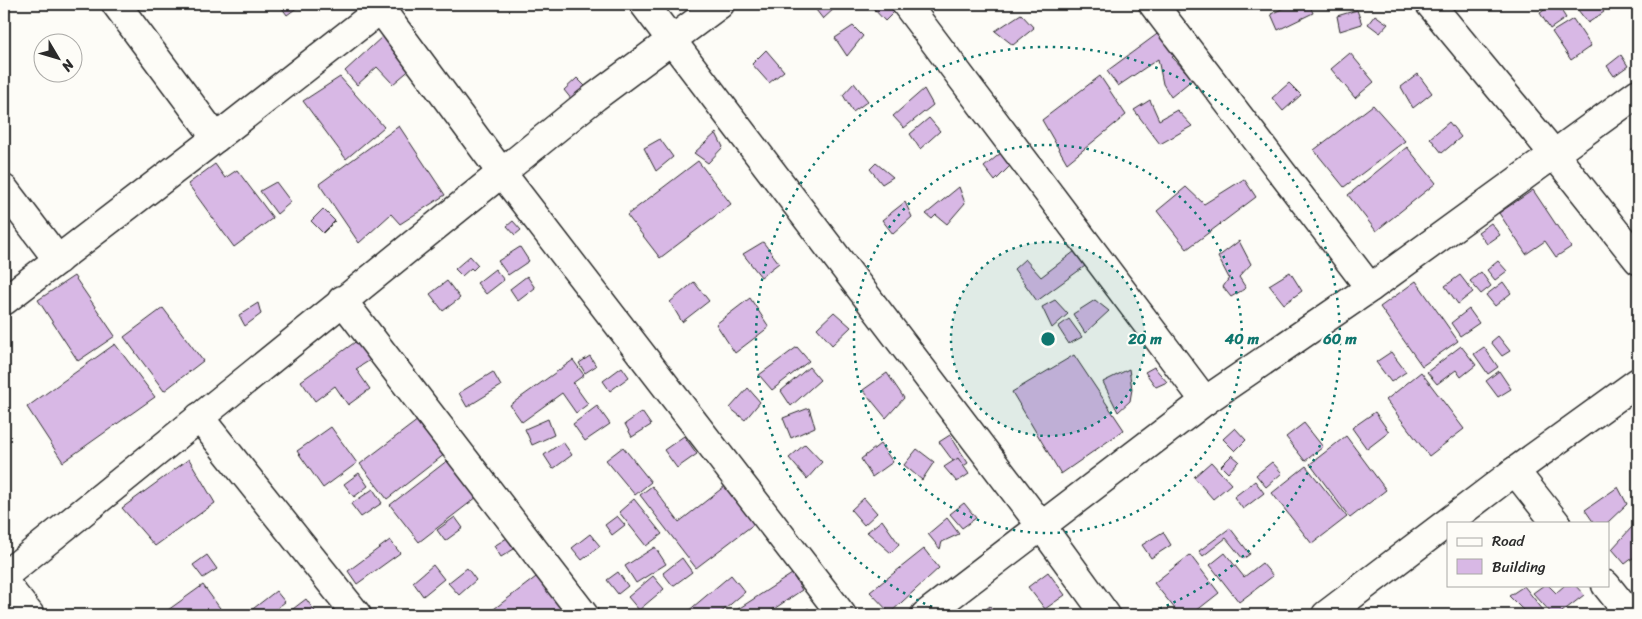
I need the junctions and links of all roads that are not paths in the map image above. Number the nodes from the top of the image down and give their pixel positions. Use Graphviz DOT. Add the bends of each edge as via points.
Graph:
graph roads {
  1 [pos="116,4"];
  2 [pos="644,4"];
  3 [pos="720,4"];
  4 [pos="906,4"];
  5 [pos="1153,4"];
  6 [pos="1430,4"];
  7 [pos="381,6"];
  8 [pos="671,40"];
  9 [pos="1638,93"];
  10 [pos="216,138"];
  11 [pos="1554,154"];
  12 [pos="501,172"];
  13 [pos="4,189"];
  14 [pos="58,260"];
  15 [pos="1638,260"];
  16 [pos="1370,288"];
  17 [pos="342,300"];
  18 [pos="4,301"];
  19 [pos="1638,382"];
  20 [pos="1205,401"];
  21 [pos="199,417"];
  22 [pos="1515,471"];
  23 [pos="1456,522"];
  24 [pos="1555,522"];
  25 [pos="1042,527"];
  26 [pos="1447,529"];
  27 [pos="4,576"];
  28 [pos="4,582"];
  29 [pos="1607,586"];
  30 [pos="1358,606"];
  31 [pos="30,615"];
  32 [pos="356,615"];
  33 [pos="584,615"];
  34 [pos="842,615"];
  35 [pos="925,615"];
  36 [pos="1106,615"];
  37 [pos="1326,615"];
  38 [pos="1630,615"];
  1 -- 10 [label="street"];
  2 -- 8 [label="street"];
  3 -- 8 [label="street"];
  4 -- 20 [label="street"];
  5 -- 16 [label="street"];
  6 -- 11 [label="street"];
  7 -- 10 [label="street"];
  7 -- 12 [label="street"];
  8 -- 12 [label="street"];
  8 -- 25 [label="street"];
  9 -- 11 [label="street"];
  10 -- 14 [label="street"];
  11 -- 15 [label="street"];
  11 -- 16 [label="street"];
  12 -- 17 [label="street"];
  12 -- 34 [label="street"];
  13 -- 14 [label="street"];
  14 -- 18 [label="street"];
  16 -- 20 [label="street"];
  17 -- 21 [label="street"];
  17 -- 33 [label="street"];
  19 -- 22 [label="street"];
  20 -- 25 [label="street"];
  21 -- 27 [label="street"];
  21 -- 32 [label="street"];
  22 -- 23 [label="street"];
  22 -- 24 [label="street"];
  25 -- 35 [label="street"];
  25 -- 36 [label="street"];
  26 -- 30 [label="street"];
  28 -- 31 [label="street"];
  29 -- 38 [label="street"];
  30 -- 37 [label="street"];
}
